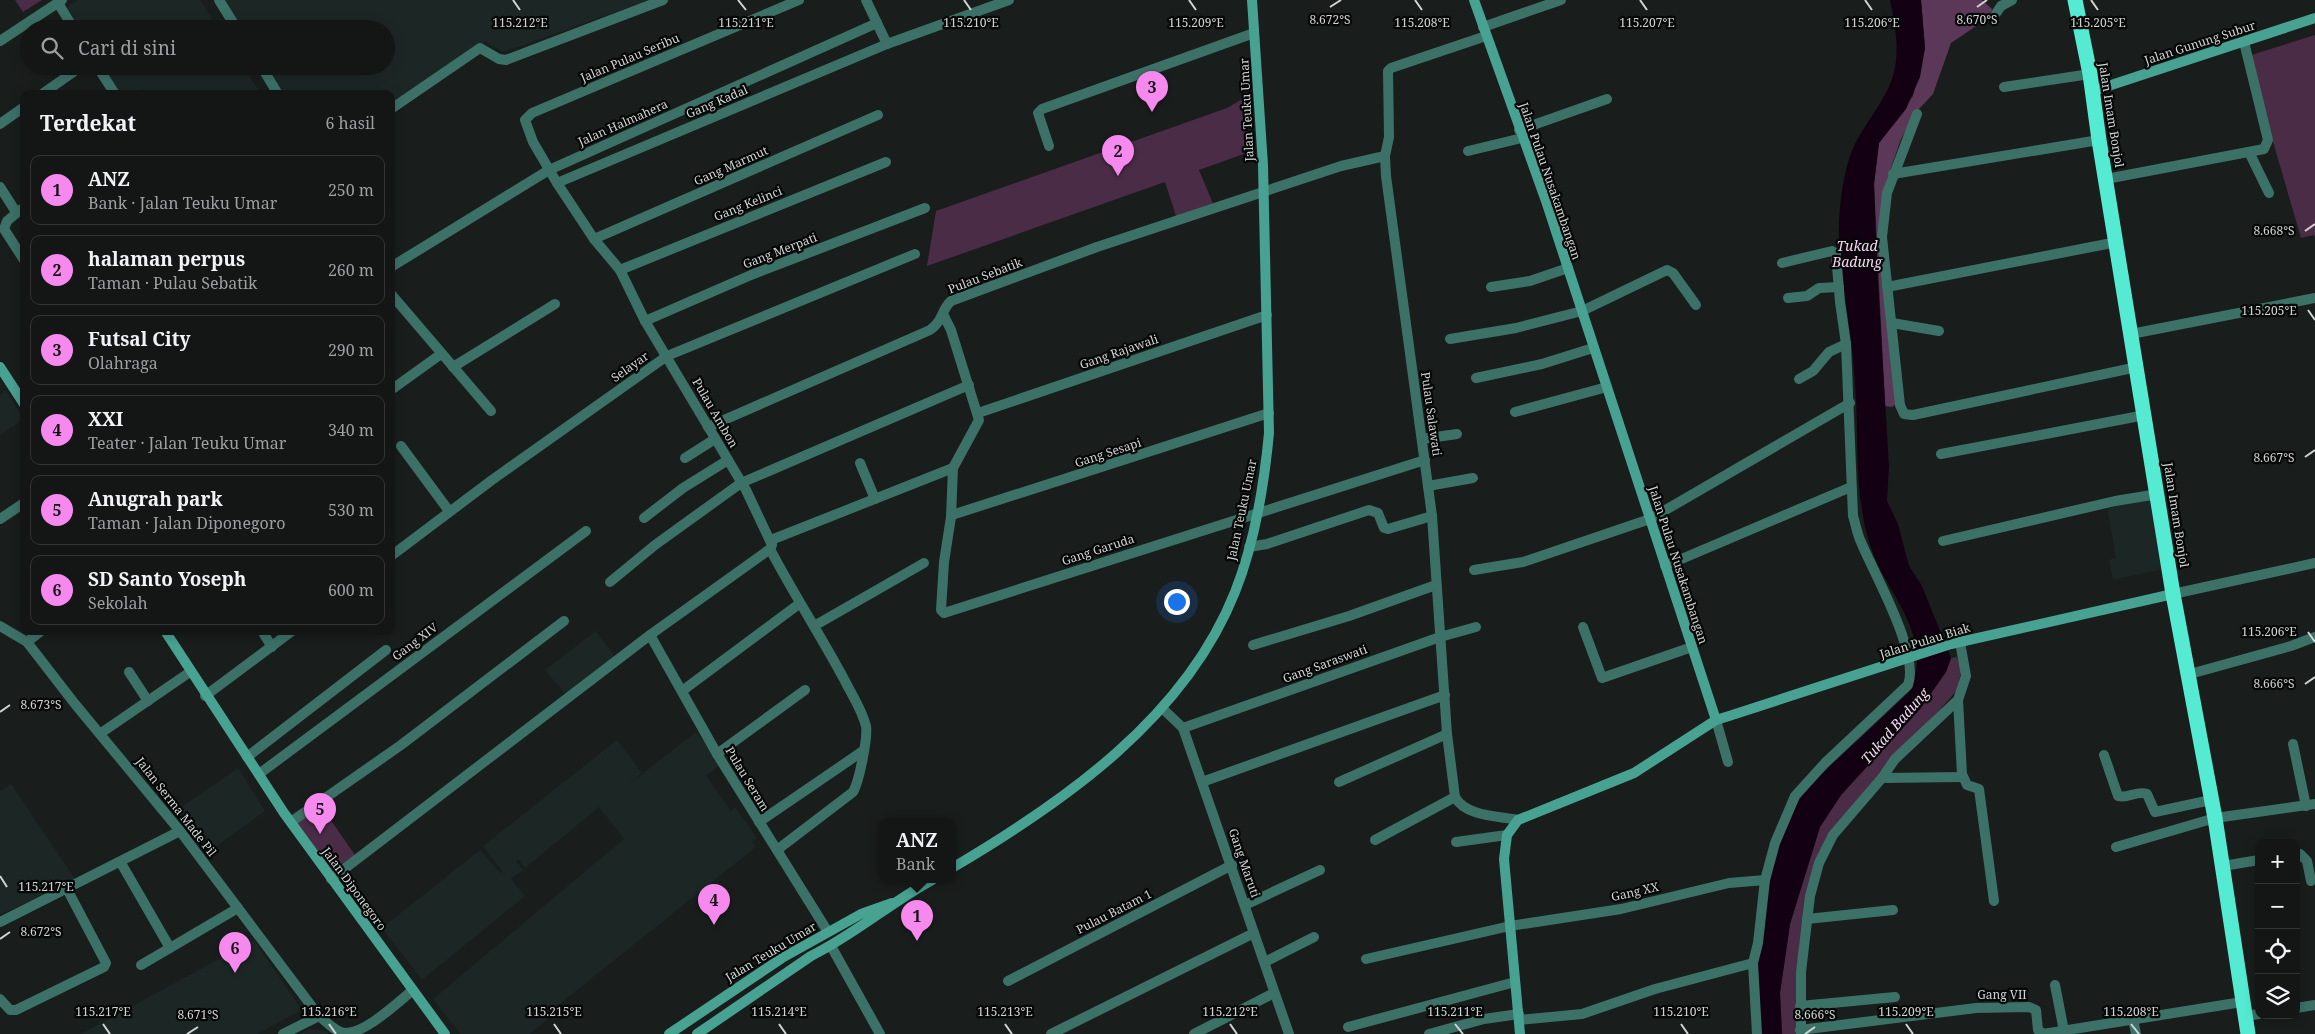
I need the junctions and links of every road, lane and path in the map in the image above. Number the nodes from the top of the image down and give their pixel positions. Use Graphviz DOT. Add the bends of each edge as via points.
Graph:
graph roads {
  1 [pos="219,0"];
  2 [pos="663,0"];
  3 [pos="799,0"];
  4 [pos="866,0"];
  5 [pos="1009,0"];
  6 [pos="1252,0"];
  7 [pos="1474,0"];
  8 [pos="1561,0"];
  9 [pos="2012,0"];
  10 [pos="2074,0"];
  11 [pos="60,1"];
  12 [pos="1997,12"];
  13 [pos="2315,18"];
  14 [pos="32,20"];
  15 [pos="70,20"];
  16 [pos="231,20"];
  17 [pos="877,23"];
  18 [pos="20,28"];
  19 [pos="1485,32"];
  20 [pos="1254,33"];
  21 [pos="0,41"];
  22 [pos="2244,42"];
  23 [pos="887,44"];
  24 [pos="2090,74"];
  25 [pos="69,75"];
  26 [pos="103,75"];
  27 [pos="266,75"];
  28 [pos="2004,86"];
  29 [pos="48,90"];
  30 [pos="113,90"];
  31 [pos="276,90"];
  32 [pos="2093,91"];
  33 [pos="1608,99"];
  34 [pos="395,106"];
  35 [pos="20,111"];
  36 [pos="1917,114"];
  37 [pos="878,115"];
  38 [pos="0,124"];
  39 [pos="1520,134"];
  40 [pos="2099,140"];
  41 [pos="1049,146"];
  42 [pos="1468,151"];
  43 [pos="2249,152"];
  44 [pos="1385,156"];
  45 [pos="886,162"];
  46 [pos="549,170"];
  47 [pos="1894,174"];
  48 [pos="2106,179"];
  49 [pos="557,183"];
  50 [pos="0,187"];
  51 [pos="1262,193"];
  52 [pos="2269,193"];
  53 [pos="925,208"];
  54 [pos="20,210"];
  55 [pos="594,239"];
  56 [pos="2116,242"];
  57 [pos="20,254"];
  58 [pos="915,254"];
  59 [pos="1782,263"];
  60 [pos="395,265"];
  61 [pos="1568,268"];
  62 [pos="620,270"];
  63 [pos="1491,287"];
  64 [pos="1839,287"];
  65 [pos="1887,287"];
  66 [pos="1788,298"];
  67 [pos="2315,298"];
  68 [pos="395,302"];
  69 [pos="555,304"];
  70 [pos="1696,305"];
  71 [pos="1582,311"];
  72 [pos="1267,315"];
  73 [pos="944,316"];
  74 [pos="645,321"];
  75 [pos="1892,323"];
  76 [pos="1939,331"];
  77 [pos="2131,334"];
  78 [pos="1450,338"];
  79 [pos="1846,344"];
  80 [pos="1593,348"];
  81 [pos="440,354"];
  82 [pos="667,356"];
  83 [pos="0,367"];
  84 [pos="453,367"];
  85 [pos="2137,367"];
  86 [pos="1476,378"];
  87 [pos="1799,379"];
  88 [pos="970,385"];
  89 [pos="395,387"];
  90 [pos="1607,387"];
  91 [pos="20,398"];
  92 [pos="1850,403"];
  93 [pos="491,411"];
  94 [pos="1515,412"];
  95 [pos="978,413"];
  96 [pos="1270,413"];
  97 [pos="2145,415"];
  98 [pos="708,427"];
  99 [pos="1457,434"];
  100 [pos="715,439"];
  101 [pos="1422,439"];
  102 [pos="401,446"];
  103 [pos="1941,454"];
  104 [pos="685,458"];
  105 [pos="728,460"];
  106 [pos="1425,460"];
  107 [pos="860,463"];
  108 [pos="953,468"];
  109 [pos="1473,478"];
  110 [pos="741,483"];
  111 [pos="1428,486"];
  112 [pos="1851,487"];
  113 [pos="2158,494"];
  114 [pos="875,499"];
  115 [pos="20,505"];
  116 [pos="449,511"];
  117 [pos="1257,513"];
  118 [pos="954,514"];
  119 [pos="1432,516"];
  120 [pos="0,517"];
  121 [pos="644,518"];
  122 [pos="1650,519"];
  123 [pos="586,531"];
  124 [pos="1943,541"];
  125 [pos="770,544"];
  126 [pos="1249,547"];
  127 [pos="395,553"];
  128 [pos="924,563"];
  129 [pos="2315,563"];
  130 [pos="1665,566"];
  131 [pos="1474,570"];
  132 [pos="610,582"];
  133 [pos="1436,585"];
  134 [pos="2173,594"];
  135 [pos="799,604"];
  136 [pos="564,621"];
  137 [pos="814,626"];
  138 [pos="0,627"];
  139 [pos="1476,627"];
  140 [pos="1584,627"];
  141 [pos="36,635"];
  142 [pos="167,635"];
  143 [pos="265,635"];
  144 [pos="287,635"];
  145 [pos="650,635"];
  146 [pos="1440,637"];
  147 [pos="2315,637"];
  148 [pos="27,642"];
  149 [pos="1956,643"];
  150 [pos="1253,645"];
  151 [pos="272,646"];
  152 [pos="1692,647"];
  153 [pos="386,650"];
  154 [pos="1911,658"];
  155 [pos="129,672"];
  156 [pos="190,672"];
  157 [pos="2190,674"];
  158 [pos="805,690"];
  159 [pos="682,691"];
  160 [pos="1445,695"];
  161 [pos="205,696"];
  162 [pos="1958,700"];
  163 [pos="148,701"];
  164 [pos="1162,708"];
  165 [pos="1716,720"];
  166 [pos="1183,728"];
  167 [pos="101,733"];
  168 [pos="1447,734"];
  169 [pos="2293,744"];
  170 [pos="863,751"];
  171 [pos="717,754"];
  172 [pos="2104,756"];
  173 [pos="247,758"];
  174 [pos="1728,762"];
  175 [pos="260,774"];
  176 [pos="1963,777"];
  177 [pos="1882,778"];
  178 [pos="1202,782"];
  179 [pos="1339,782"];
  180 [pos="1455,797"];
  181 [pos="2211,800"];
  182 [pos="2311,805"];
  183 [pos="2215,818"];
  184 [pos="1518,820"];
  185 [pos="291,822"];
  186 [pos="759,822"];
  187 [pos="180,831"];
  188 [pos="1506,835"];
  189 [pos="1375,840"];
  190 [pos="1456,842"];
  191 [pos="2116,847"];
  192 [pos="777,850"];
  193 [pos="2300,855"];
  194 [pos="2255,861"];
  195 [pos="121,863"];
  196 [pos="956,865"];
  197 [pos="1232,865"];
  198 [pos="2223,866"];
  199 [pos="1320,870"];
  200 [pos="331,879"];
  201 [pos="1765,880"];
  202 [pos="2311,881"];
  203 [pos="927,883"];
  204 [pos="68,889"];
  205 [pos="1994,901"];
  206 [pos="893,903"];
  207 [pos="1245,905"];
  208 [pos="238,908"];
  209 [pos="1893,910"];
  210 [pos="1807,919"];
  211 [pos="0,922"];
  212 [pos="1510,926"];
  213 [pos="828,932"];
  214 [pos="1254,933"];
  215 [pos="1314,937"];
  216 [pos="813,941"];
  217 [pos="831,946"];
  218 [pos="170,948"];
  219 [pos="819,952"];
  220 [pos="1366,960"];
  221 [pos="1264,962"];
  222 [pos="1753,963"];
  223 [pos="141,965"];
  224 [pos="1008,981"];
  225 [pos="1515,982"];
  226 [pos="2055,985"];
  227 [pos="413,990"];
  228 [pos="1274,993"];
  229 [pos="1895,997"];
  230 [pos="0,999"];
  231 [pos="2315,1005"];
  232 [pos="1800,1006"];
  233 [pos="2300,1007"];
  234 [pos="2248,1010"];
  235 [pos="319,1016"];
  236 [pos="1519,1017"];
  237 [pos="2133,1019"];
  238 [pos="1348,1027"];
  239 [pos="2064,1031"];
  240 [pos="1801,1032"];
  241 [pos="283,1034"];
  242 [pos="445,1034"];
  243 [pos="669,1034"];
  244 [pos="697,1034"];
  245 [pos="880,1034"];
  246 [pos="1051,1034"];
  247 [pos="1194,1034"];
  248 [pos="1289,1034"];
  249 [pos="1429,1034"];
  250 [pos="1520,1034"];
  251 [pos="1757,1034"];
  252 [pos="2136,1034"];
  253 [pos="2248,1034"];
  1 -- 16 [label="street"];
  2 -- 34 [label="street" via="506,60 483,48 476,49"];
  3 -- 46 [label="street, Jalan Pulau Seribu" via="528,116 524,120 525,125"];
  4 -- 17 [label="street"];
  5 -- 23 [label="street, Gang Kadal"];
  6 -- 20 [label="main road, Jalan Teuku Umar"];
  7 -- 19 [label="main road, Jalan Pulau Nusakambangan"];
  8 -- 19 [label="street"];
  9 -- 12 [label="street"];
  10 -- 24 [label="highway, Jalan Imam Bonjol"];
  11 -- 14 [label="street"];
  11 -- 15 [label="street"];
  13 -- 22 [label="main road, Jalan Gunung Subur"];
  17 -- 23 [label="street"];
  17 -- 46 [label="street, Jalan Halmahera"];
  18 -- 21 [label="street"];
  19 -- 39 [label="main road, Jalan Pulau Nusakambangan"];
  19 -- 44 [label="street, Pulau Salawati" via="1388,71 1389,137"];
  20 -- 41 [label="street" via="1042,108 1038,113"];
  20 -- 51 [label="main road, Jalan Teuku Umar"];
  22 -- 32 [label="main road, Jalan Gunung Subur"];
  22 -- 43 [label="street" via="2268,140 2264,149"];
  23 -- 49 [label="street, Gang Kadal"];
  24 -- 28 [label="street"];
  24 -- 32 [label="highway, Jalan Imam Bonjol"];
  25 -- 29 [label="street"];
  26 -- 30 [label="street"];
  27 -- 31 [label="street"];
  32 -- 40 [label="highway, Jalan Imam Bonjol"];
  33 -- 39 [label="street"];
  35 -- 38 [label="street" via="13,119"];
  36 -- 47 [label="street"];
  37 -- 55 [label="street, Gang Marmut"];
  39 -- 42 [label="street"];
  39 -- 61 [label="main road, Jalan Pulau Nusakambangan"];
  40 -- 47 [label="street"];
  40 -- 48 [label="highway, Jalan Imam Bonjol"];
  43 -- 48 [label="street"];
  43 -- 52 [label="street"];
  44 -- 51 [label="street, Pulau Sebatik" via="1341,166"];
  44 -- 101 [label="street, Pulau Salawati" via="1387,196"];
  45 -- 62 [label="street, Gang Kelinci"];
  46 -- 49 [label="street, Pulau Ambon"];
  46 -- 60 [label="street, Jalan Halmahera"];
  47 -- 65 [label="street" via="1887,193 1882,237"];
  48 -- 56 [label="highway, Jalan Imam Bonjol"];
  49 -- 55 [label="street, Pulau Ambon"];
  50 -- 54 [label="street"];
  51 -- 72 [label="main road, Jalan Teuku Umar"];
  51 -- 73 [label="street, Pulau Sebatik" via="951,301"];
  53 -- 74 [label="street, Gang Merpati" via="751,275"];
  54 -- 57 [label="street" via="7,221 4,229"];
  55 -- 62 [label="street, Pulau Ambon"];
  56 -- 65 [label="street"];
  56 -- 77 [label="highway, Jalan Imam Bonjol"];
  58 -- 82 [label="street, Selayar"];
  59 -- 64 [label="street" via="1835,251"];
  61 -- 63 [label="street" via="1530,281"];
  61 -- 71 [label="main road, Jalan Pulau Nusakambangan"];
  62 -- 74 [label="street, Pulau Ambon"];
  64 -- 66 [label="street" via="1818,288 1807,296"];
  64 -- 79 [label="street"];
  65 -- 75 [label="street"];
  67 -- 77 [label="street"];
  68 -- 81 [label="street"];
  69 -- 84 [label="street"];
  70 -- 71 [label="street" via="1669,270"];
  71 -- 78 [label="street" via="1516,328"];
  71 -- 80 [label="main road, Jalan Pulau Nusakambangan"];
  72 -- 95 [label="street, Gang Rajawali"];
  72 -- 96 [label="main road, Jalan Teuku Umar"];
  73 -- 88 [label="street"];
  73 -- 98 [label="street, Pulau Sebatik" via="930,330"];
  74 -- 82 [label="street, Pulau Ambon"];
  75 -- 76 [label="street"];
  75 -- 85 [label="street" via="1900,405 1904,414 1913,415"];
  77 -- 85 [label="highway, Jalan Imam Bonjol"];
  79 -- 87 [label="street" via="1829,352 1813,371"];
  79 -- 92 [label="street"];
  80 -- 86 [label="street" via="1542,364"];
  80 -- 90 [label="main road, Jalan Pulau Nusakambangan"];
  81 -- 84 [label="street"];
  81 -- 89 [label="street"];
  82 -- 98 [label="street, Pulau Ambon"];
  82 -- 116 [label="street, Selayar"];
  83 -- 91 [label="main road"];
  84 -- 93 [label="street"];
  85 -- 97 [label="highway, Jalan Imam Bonjol"];
  88 -- 95 [label="street"];
  88 -- 110 [label="street"];
  90 -- 94 [label="street"];
  90 -- 122 [label="main road, Jalan Pulau Nusakambangan"];
  92 -- 112 [label="street"];
  92 -- 122 [label="street"];
  95 -- 108 [label="street" via="979,420"];
  96 -- 117 [label="main road, Jalan Teuku Umar" via="1266,471"];
  96 -- 118 [label="street, Gang Sesapi"];
  97 -- 103 [label="street"];
  97 -- 113 [label="highway, Jalan Imam Bonjol"];
  98 -- 100 [label="street, Pulau Ambon"];
  99 -- 101 [label="street"];
  100 -- 104 [label="street"];
  100 -- 105 [label="street, Pulau Ambon"];
  101 -- 106 [label="street, Pulau Salawati"];
  102 -- 116 [label="street"];
  105 -- 110 [label="street, Pulau Ambon"];
  105 -- 121 [label="street" via="683,488"];
  106 -- 111 [label="street, Pulau Salawati"];
  106 -- 117 [label="street, Gang Garuda"];
  107 -- 114 [label="street"];
  108 -- 114 [label="street"];
  108 -- 117 [label="street, Gang Garuda" via="952,517 944,562 942,612"];
  109 -- 111 [label="street"];
  110 -- 125 [label="street, Pulau Ambon"];
  110 -- 132 [label="street"];
  111 -- 119 [label="street, Pulau Salawati"];
  112 -- 130 [label="street"];
  112 -- 154 [label="street" via="1853,516 1860,541"];
  113 -- 124 [label="street"];
  113 -- 134 [label="highway, Jalan Imam Bonjol"];
  114 -- 125 [label="street"];
  115 -- 120 [label="street"];
  116 -- 127 [label="street, Selayar"];
  117 -- 126 [label="main road, Jalan Teuku Umar"];
  119 -- 126 [label="street" via="1388,529 1384,528 1378,514 1369,510"];
  119 -- 133 [label="street, Pulau Salawati"];
  122 -- 130 [label="main road, Jalan Pulau Nusakambangan"];
  122 -- 131 [label="street" via="1523,562"];
  123 -- 175 [label="street, Gang XIV"];
  125 -- 135 [label="street, Pulau Ambon"];
  125 -- 145 [label="street"];
  126 -- 164 [label="main road, Jalan Teuku Umar" via="1235,592 1214,637"];
  128 -- 137 [label="street"];
  129 -- 134 [label="street"];
  130 -- 152 [label="main road, Jalan Pulau Nusakambangan"];
  133 -- 146 [label="street, Pulau Salawati"];
  133 -- 150 [label="street"];
  134 -- 149 [label="main road, Jalan Pulau Biak"];
  134 -- 157 [label="highway, Jalan Imam Bonjol"];
  135 -- 137 [label="street, Pulau Ambon"];
  135 -- 159 [label="street"];
  136 -- 185 [label="street" via="401,745"];
  137 -- 170 [label="street, Pulau Ambon" via="866,726"];
  138 -- 148 [label="street, Jalan Serma Made Pil"];
  139 -- 146 [label="street, Gang Saraswati"];
  140 -- 152 [label="street" via="1601,676 1607,677"];
  141 -- 148 [label="street"];
  142 -- 156 [label="main road, Jalan Diponegoro"];
  143 -- 151 [label="street"];
  144 -- 151 [label="street"];
  145 -- 159 [label="street, Pulau Seram"];
  145 -- 200 [label="street"];
  146 -- 160 [label="street, Pulau Salawati"];
  146 -- 166 [label="street, Gang Saraswati"];
  147 -- 157 [label="street"];
  148 -- 167 [label="street, Jalan Serma Made Pil"];
  149 -- 154 [label="main road, Jalan Pulau Biak"];
  149 -- 162 [label="street" via="1966,676"];
  151 -- 161 [label="street"];
  152 -- 165 [label="main road, Jalan Pulau Nusakambangan"];
  153 -- 173 [label="street, Gang XIV"];
  154 -- 165 [label="main road, Jalan Pulau Biak"];
  154 -- 201 [label="street" via="1908,685 1825,763 1795,796 1775,843"];
  155 -- 163 [label="street"];
  156 -- 161 [label="main road, Jalan Diponegoro"];
  156 -- 163 [label="street"];
  157 -- 181 [label="highway, Jalan Imam Bonjol"];
  158 -- 171 [label="street"];
  159 -- 171 [label="street, Pulau Seram"];
  160 -- 168 [label="street, Pulau Salawati"];
  160 -- 178 [label="street"];
  161 -- 173 [label="main road, Jalan Diponegoro"];
  162 -- 176 [label="street"];
  162 -- 177 [label="street" via="1895,759"];
  163 -- 167 [label="street"];
  164 -- 166 [label="street, Gang Maruti"];
  164 -- 196 [label="main road, Jalan Teuku Umar" via="1144,728 1067,792"];
  165 -- 174 [label="street"];
  165 -- 184 [label="main road" via="1634,773"];
  166 -- 178 [label="street, Gang Maruti"];
  167 -- 187 [label="street, Jalan Serma Made Pil"];
  168 -- 179 [label="street"];
  168 -- 180 [label="street, Pulau Salawati"];
  169 -- 182 [label="street"];
  170 -- 186 [label="street"];
  170 -- 192 [label="street, Pulau Ambon" via="860,779 853,792"];
  171 -- 186 [label="street, Pulau Seram"];
  172 -- 181 [label="street" via="2118,796 2144,792 2155,812"];
  173 -- 175 [label="main road, Jalan Diponegoro"];
  175 -- 185 [label="main road, Jalan Diponegoro"];
  176 -- 177 [label="street"];
  176 -- 205 [label="street" via="1967,785 1979,789"];
  177 -- 210 [label="street" via="1833,835 1819,864"];
  178 -- 197 [label="street, Gang Maruti"];
  180 -- 184 [label="street" via="1473,812"];
  180 -- 189 [label="street"];
  181 -- 183 [label="highway, Jalan Imam Bonjol"];
  182 -- 183 [label="street"];
  183 -- 191 [label="street"];
  183 -- 198 [label="highway, Jalan Imam Bonjol"];
  184 -- 188 [label="main road"];
  185 -- 200 [label="main road, Jalan Diponegoro"];
  186 -- 192 [label="street, Pulau Seram"];
  187 -- 195 [label="street"];
  187 -- 208 [label="street, Jalan Serma Made Pil"];
  188 -- 190 [label="street"];
  188 -- 212 [label="main road" via="1504,859"];
  192 -- 213 [label="street, Pulau Seram"];
  193 -- 202 [label="street" via="2307,860"];
  194 -- 198 [label="street"];
  195 -- 204 [label="street"];
  195 -- 218 [label="street"];
  197 -- 207 [label="street, Gang Maruti"];
  197 -- 224 [label="street, Pulau Batam 1"];
  198 -- 234 [label="highway, Jalan Imam Bonjol"];
  199 -- 207 [label="street"];
  200 -- 227 [label="main road, Jalan Diponegoro"];
  201 -- 212 [label="street, Gang XX" via="1729,883 1620,909"];
  201 -- 222 [label="street"];
  203 -- 206 [label="main road, Jalan Teuku Umar"];
  204 -- 211 [label="street"];
  204 -- 230 [label="street" via="106,963 104,967 16,1010 10,1010"];
  206 -- 213 [label="main road, Jalan Teuku Umar" via="876,907"];
  206 -- 217 [label="main road, Jalan Teuku Umar"];
  207 -- 214 [label="street, Gang Maruti"];
  208 -- 218 [label="street"];
  208 -- 235 [label="street, Jalan Serma Made Pil"];
  209 -- 210 [label="street"];
  210 -- 232 [label="street"];
  212 -- 220 [label="street, Gang XX"];
  212 -- 225 [label="main road"];
  213 -- 216 [label="main road, Jalan Teuku Umar"];
  214 -- 221 [label="street, Gang Maruti"];
  214 -- 246 [label="street"];
  215 -- 221 [label="street"];
  216 -- 219 [label="main road"];
  216 -- 243 [label="main road, Jalan Teuku Umar" via="745,981"];
  217 -- 219 [label="main road, Jalan Teuku Umar"];
  217 -- 245 [label="street"];
  218 -- 223 [label="street"];
  219 -- 244 [label="main road, Jalan Teuku Umar"];
  221 -- 228 [label="street, Gang Maruti"];
  222 -- 236 [label="street" via="1655,989 1582,1014"];
  222 -- 251 [label="street"];
  225 -- 236 [label="main road"];
  225 -- 238 [label="street"];
  226 -- 239 [label="street"];
  227 -- 235 [label="street, Jalan Serma Made Pil" via="364,1029 353,1033 334,1029"];
  227 -- 242 [label="main road, Jalan Diponegoro"];
  228 -- 247 [label="street"];
  228 -- 248 [label="street, Gang Maruti"];
  229 -- 232 [label="street"];
  231 -- 233 [label="street"];
  232 -- 240 [label="street"];
  234 -- 237 [label="street, Gang VII"];
  234 -- 253 [label="highway, Jalan Imam Bonjol"];
  235 -- 241 [label="street"];
  236 -- 249 [label="street" via="1484,1018"];
  236 -- 250 [label="main road"];
  237 -- 239 [label="street, Gang VII"];
  237 -- 252 [label="street"];
  239 -- 240 [label="street, Gang VII" via="2041,1033 2036,1010 2029,1007 1976,1008"];
}
